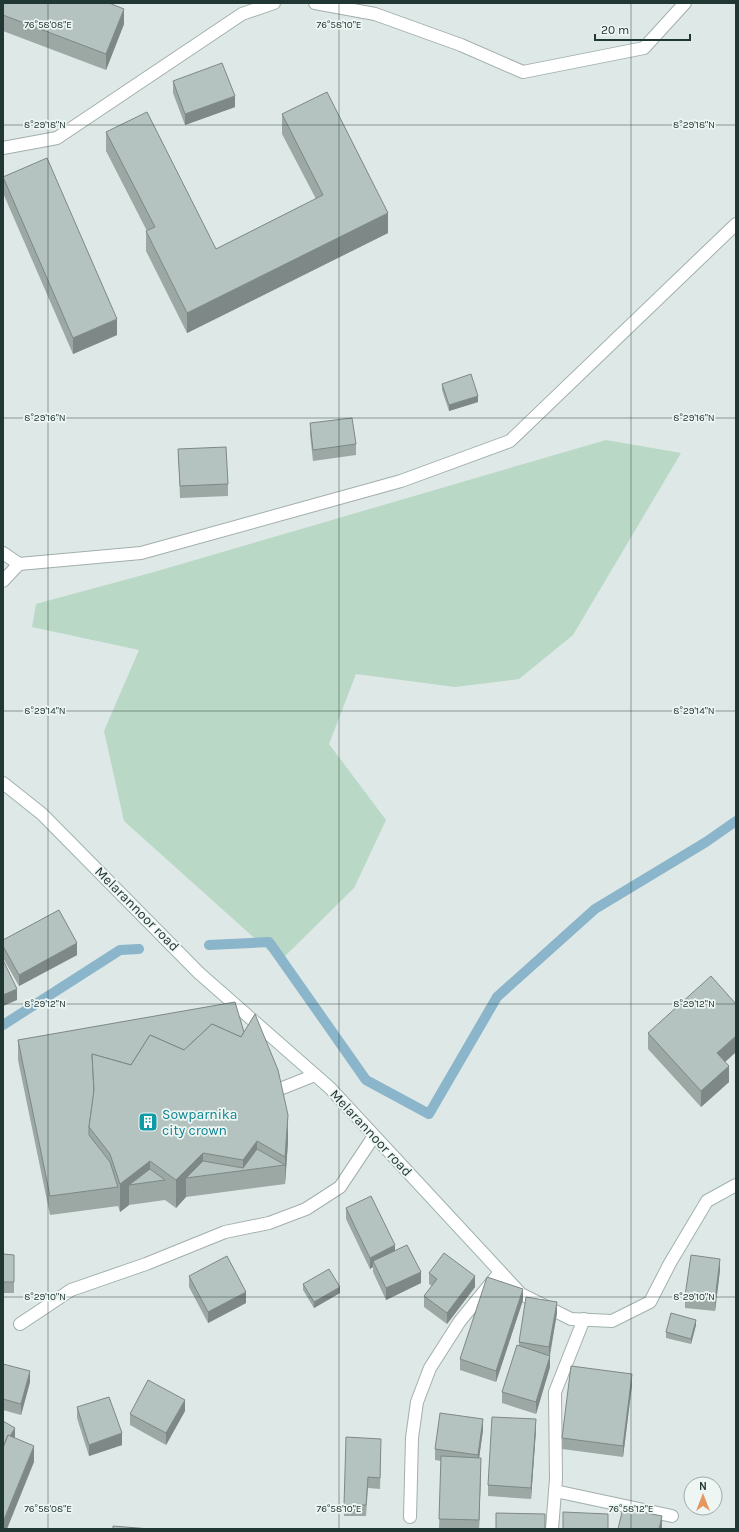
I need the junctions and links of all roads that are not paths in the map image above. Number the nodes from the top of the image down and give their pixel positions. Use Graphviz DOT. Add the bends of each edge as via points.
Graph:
graph roads {
  1 [pos="274,3"];
  2 [pos="315,3"];
  3 [pos="685,3"];
  4 [pos="3,148"];
  5 [pos="736,224"];
  6 [pos="3,553"];
  7 [pos="19,564"];
  8 [pos="3,581"];
  9 [pos="3,783"];
  10 [pos="315,1075"];
  11 [pos="280,1089"];
  12 [pos="374,1136"];
  13 [pos="736,1185"];
  14 [pos="500,1272"];
  15 [pos="584,1319"];
  16 [pos="20,1324"];
  17 [pos="555,1491"];
  18 [pos="672,1516"];
  19 [pos="410,1517"];
  20 [pos="552,1529"];
  1 -- 4 [label="street" via="242,14 57,138"];
  2 -- 3 [label="street" via="375,14 461,44 523,72 644,48"];
  5 -- 7 [label="street" via="510,441 401,481 141,553"];
  6 -- 7 [label="street"];
  7 -- 8 [label="street"];
  9 -- 10 [label="street, Melarannoor road" via="42,814 199,972"];
  10 -- 11 [label="street"];
  10 -- 12 [label="street, Melarannoor road"];
  12 -- 14 [label="street, Melarannoor road"];
  12 -- 16 [label="street" via="340,1187 306,1209 269,1223 225,1232 146,1264 71,1290"];
  13 -- 15 [label="street, Melarannoor road" via="707,1202 650,1302 612,1321"];
  14 -- 15 [label="street, Melarannoor road" via="521,1294 571,1319"];
  14 -- 19 [label="street" via="460,1321 430,1368 417,1402 412,1438"];
  15 -- 17 [label="street" via="555,1392"];
  17 -- 18 [label="street"];
  17 -- 20 [label="street"];
}
